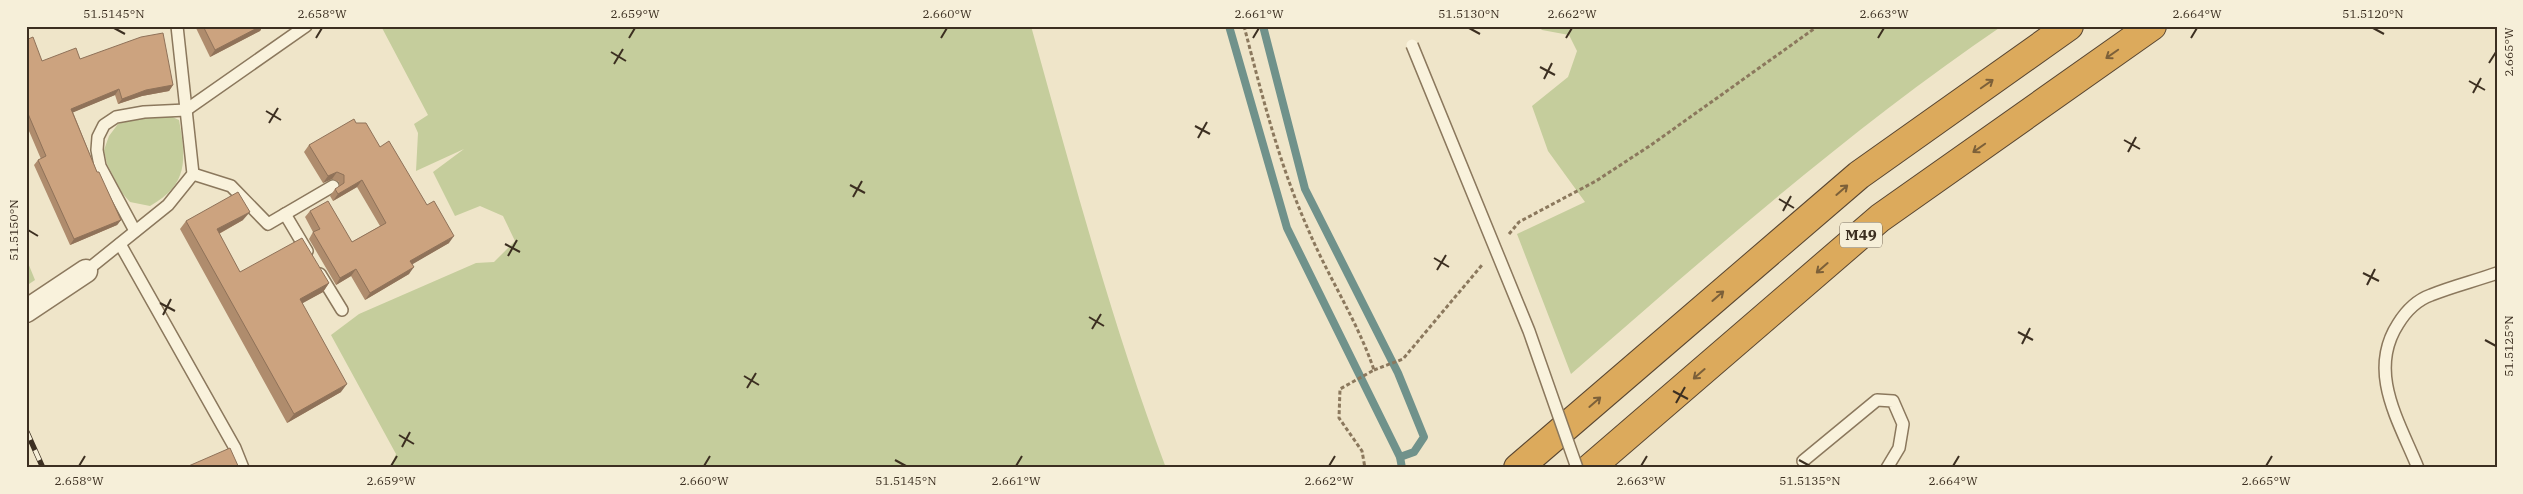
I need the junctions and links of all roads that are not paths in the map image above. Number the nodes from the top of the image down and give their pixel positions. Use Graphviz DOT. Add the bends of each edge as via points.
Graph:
graph roads {
  1 [pos="177,26"];
  2 [pos="306,26"];
  3 [pos="2069,26"];
  4 [pos="2152,26"];
  5 [pos="1412,45"];
  6 [pos="186,110"];
  7 [pos="193,174"];
  8 [pos="333,186"];
  9 [pos="285,214"];
  10 [pos="135,231"];
  11 [pos="120,244"];
  12 [pos="86,271"];
  13 [pos="2497,273"];
  14 [pos="342,310"];
  15 [pos="26,311"];
  16 [pos="1803,461"];
  17 [pos="243,468"];
  18 [pos="1518,468"];
  19 [pos="1577,468"];
  20 [pos="1590,468"];
  21 [pos="1887,468"];
  22 [pos="2418,468"];
  1 -- 6 [label="lane"];
  2 -- 6 [label="lane"];
  18 -- 3 [label="highway, M49, one-way" via="1859,175"];
  4 -- 20 [label="highway, M49, one-way" via="1880,218"];
  5 -- 19 [label="lane, bridge" via="1530,331"];
  6 -- 7 [label="lane"];
  6 -- 10 [label="lane" via="116,117 104,125 98,137 100,166"];
  7 -- 9 [label="lane" via="232,186 268,224"];
  7 -- 10 [label="lane" via="168,204"];
  8 -- 9 [label="lane"];
  9 -- 14 [label="lane"];
  10 -- 11 [label="lane"];
  11 -- 12 [label="lane"];
  11 -- 17 [label="lane" via="235,448"];
  12 -- 15 [label="street"];
  13 -- 22 [label="lane" via="2430,295 2406,312 2391,335 2383,362 2388,395"];
  16 -- 21 [label="lane" via="1877,400 1893,401 1903,424 1899,448"];
}
